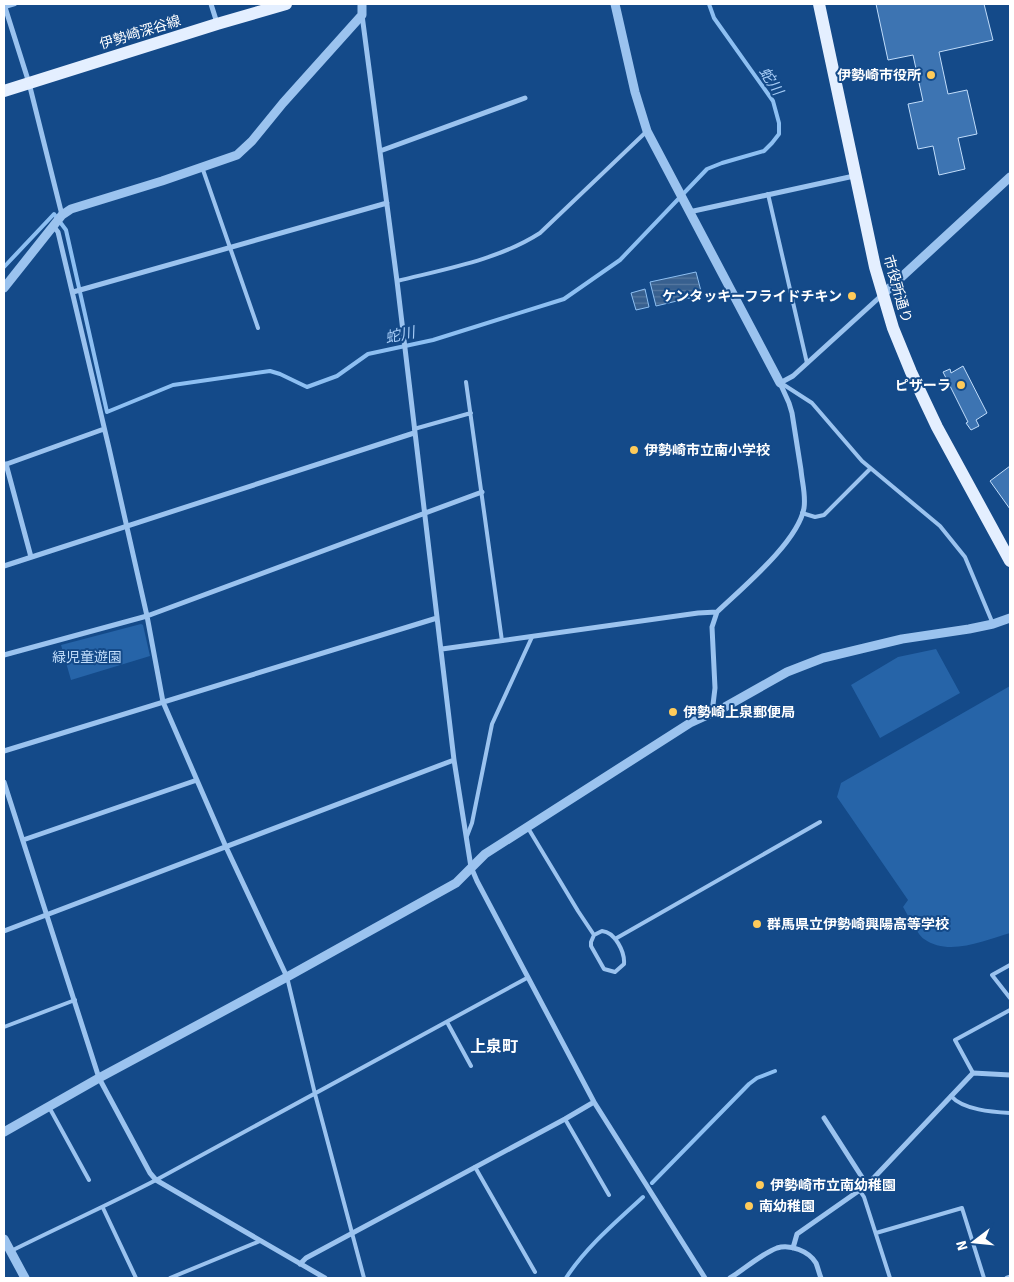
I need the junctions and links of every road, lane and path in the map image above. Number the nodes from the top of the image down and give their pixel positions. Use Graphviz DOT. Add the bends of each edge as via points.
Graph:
graph roads {
  1 [pos="15,4"];
  2 [pos="211,4"];
  3 [pos="286,4"];
  4 [pos="362,4"];
  5 [pos="615,4"];
  6 [pos="818,4"];
  7 [pos="5,5"];
  8 [pos="362,15"];
  9 [pos="217,24"];
  10 [pos="29,83"];
  11 [pos="4,91"];
  12 [pos="524,98"];
  13 [pos="647,131"];
  14 [pos="380,151"];
  15 [pos="202,167"];
  16 [pos="856,176"];
  17 [pos="1010,178"];
  18 [pos="768,194"];
  19 [pos="387,203"];
  20 [pos="687,208"];
  21 [pos="62,215"];
  22 [pos="54,226"];
  23 [pos="230,247"];
  24 [pos="397,281"];
  25 [pos="4,288"];
  26 [pos="73,292"];
  27 [pos="882,295"];
  28 [pos="258,328"];
  29 [pos="807,363"];
  30 [pos="466,382"];
  31 [pos="780,383"];
  32 [pos="471,414"];
  33 [pos="104,429"];
  34 [pos="414,431"];
  35 [pos="5,464"];
  36 [pos="870,469"];
  37 [pos="482,492"];
  38 [pos="425,513"];
  39 [pos="802,513"];
  40 [pos="126,525"];
  41 [pos="31,557"];
  42 [pos="1010,561"];
  43 [pos="4,566"];
  44 [pos="717,612"];
  45 [pos="146,616"];
  46 [pos="437,618"];
  47 [pos="1010,618"];
  48 [pos="993,624"];
  49 [pos="532,637"];
  50 [pos="502,641"];
  51 [pos="442,649"];
  52 [pos="4,656"];
  53 [pos="163,702"];
  54 [pos="712,713"];
  55 [pos="4,751"];
  56 [pos="454,760"];
  57 [pos="197,780"];
  58 [pos="4,782"];
  59 [pos="820,822"];
  60 [pos="527,827"];
  61 [pos="466,838"];
  62 [pos="23,840"];
  63 [pos="226,847"];
  64 [pos="471,867"];
  65 [pos="47,915"];
  66 [pos="4,931"];
  67 [pos="594,934"];
  68 [pos="615,939"];
  69 [pos="1010,965"];
  70 [pos="288,978"];
  71 [pos="527,978"];
  72 [pos="1010,998"];
  73 [pos="74,1000"];
  74 [pos="1010,1010"];
  75 [pos="447,1022"];
  76 [pos="4,1027"];
  77 [pos="472,1066"];
  78 [pos="973,1073"];
  79 [pos="1010,1075"];
  80 [pos="99,1078"];
  81 [pos="315,1094"];
  82 [pos="951,1096"];
  83 [pos="594,1102"];
  84 [pos="49,1107"];
  85 [pos="1010,1113"];
  86 [pos="824,1118"];
  87 [pos="565,1119"];
  88 [pos="4,1132"];
  89 [pos="475,1167"];
  90 [pos="89,1180"];
  91 [pos="156,1180"];
  92 [pos="867,1185"];
  93 [pos="860,1191"];
  94 [pos="609,1195"];
  95 [pos="103,1208"];
  96 [pos="876,1233"];
  97 [pos="352,1234"];
  98 [pos="4,1239"];
  99 [pos="260,1241"];
  100 [pos="793,1248"];
  101 [pos="10,1251"];
  102 [pos="300,1264"];
  103 [pos="535,1272"];
  104 [pos="25,1278"];
  105 [pos="136,1278"];
  106 [pos="170,1278"];
  107 [pos="325,1278"];
  108 [pos="364,1278"];
  109 [pos="705,1278"];
  110 [pos="730,1278"];
  111 [pos="821,1278"];
  112 [pos="890,1278"];
  113 [pos="984,1278"];
  1 -- 7 [label="lane"];
  2 -- 9 [label="street"];
  3 -- 9 [label="main road, 伊勢崎深谷線"];
  4 -- 8 [label="street"];
  5 -- 13 [label="street"];
  6 -- 16 [label="main road, 市役所通り"];
  7 -- 10 [label="street"];
  8 -- 14 [label="street"];
  8 -- 15 [label="street" via="252,142 237,155"];
  9 -- 10 [label="main road, 伊勢崎深谷線"];
  10 -- 11 [label="main road, 伊勢崎深谷線"];
  10 -- 21 [label="street"];
  12 -- 14 [label="street"];
  13 -- 20 [label="street"];
  13 -- 24 [label="lane" via="540,233 526,242 473,262"];
  14 -- 19 [label="street"];
  15 -- 21 [label="street" via="71,209"];
  15 -- 23 [label="lane"];
  16 -- 18 [label="street"];
  16 -- 27 [label="main road, 市役所通り"];
  17 -- 27 [label="street"];
  18 -- 20 [label="street"];
  18 -- 29 [label="lane"];
  19 -- 23 [label="street"];
  19 -- 24 [label="street"];
  20 -- 31 [label="street"];
  21 -- 22 [label="street"];
  22 -- 25 [label="street"];
  22 -- 26 [label="street"];
  23 -- 26 [label="street"];
  23 -- 28 [label="lane"];
  24 -- 34 [label="street"];
  26 -- 33 [label="street"];
  27 -- 29 [label="street"];
  27 -- 42 [label="main road, 市役所通り" via="922,397"];
  29 -- 31 [label="street"];
  30 -- 32 [label="lane"];
  31 -- 36 [label="lane" via="812,403"];
  31 -- 39 [label="street" via="792,413 804,492"];
  32 -- 34 [label="lane"];
  32 -- 37 [label="lane"];
  33 -- 35 [label="street"];
  33 -- 40 [label="street"];
  34 -- 38 [label="street"];
  34 -- 40 [label="street"];
  35 -- 41 [label="street"];
  36 -- 39 [label="lane" via="824,515 815,517"];
  36 -- 48 [label="lane" via="940,526 966,557"];
  37 -- 38 [label="street"];
  37 -- 50 [label="lane"];
  38 -- 45 [label="street"];
  38 -- 46 [label="street"];
  39 -- 44 [label="street" via="797,528 788,539"];
  40 -- 41 [label="street"];
  40 -- 45 [label="street"];
  41 -- 43 [label="street"];
  44 -- 49 [label="street"];
  44 -- 54 [label="street" via="712,627 715,688"];
  45 -- 52 [label="street"];
  45 -- 53 [label="street"];
  46 -- 51 [label="street"];
  46 -- 53 [label="street"];
  47 -- 48 [label="street"];
  48 -- 54 [label="street" via="902,639 823,658 788,672"];
  49 -- 50 [label="street"];
  49 -- 61 [label="lane" via="492,724 472,823"];
  50 -- 51 [label="street"];
  51 -- 56 [label="street"];
  53 -- 55 [label="street"];
  53 -- 57 [label="street"];
  54 -- 60 [label="street" via="690,723"];
  56 -- 61 [label="street"];
  56 -- 63 [label="street"];
  57 -- 62 [label="street"];
  57 -- 63 [label="street"];
  58 -- 62 [label="street"];
  59 -- 68 [label="lane"];
  60 -- 64 [label="street"];
  60 -- 67 [label="lane"];
  61 -- 64 [label="street"];
  62 -- 65 [label="street"];
  63 -- 65 [label="street"];
  63 -- 70 [label="street"];
  64 -- 70 [label="street" via="456,883"];
  64 -- 71 [label="street"];
  65 -- 66 [label="street"];
  65 -- 73 [label="street"];
  67 -- 68 [label="lane" via="606,931"];
  67 -- 68 [label="lane" via="591,946 604,969 612,972 622,967 624,960"];
  69 -- 72 [label="lane" via="992,975"];
  70 -- 80 [label="street"];
  70 -- 81 [label="lane"];
  71 -- 75 [label="lane"];
  71 -- 83 [label="street"];
  73 -- 76 [label="lane"];
  73 -- 80 [label="street"];
  74 -- 78 [label="lane" via="956,1040"];
  75 -- 77 [label="lane"];
  75 -- 81 [label="lane"];
  78 -- 79 [label="street"];
  78 -- 82 [label="street"];
  80 -- 84 [label="street"];
  80 -- 91 [label="street"];
  81 -- 91 [label="lane"];
  81 -- 97 [label="lane"];
  82 -- 85 [label="lane" via="963,1104"];
  82 -- 92 [label="street"];
  83 -- 87 [label="street"];
  83 -- 109 [label="street"];
  84 -- 88 [label="street"];
  84 -- 90 [label="lane"];
  86 -- 92 [label="street"];
  87 -- 89 [label="street"];
  87 -- 94 [label="lane"];
  89 -- 97 [label="street"];
  89 -- 103 [label="lane"];
  91 -- 95 [label="lane"];
  91 -- 99 [label="street"];
  92 -- 93 [label="street"];
  93 -- 96 [label="lane"];
  93 -- 100 [label="street" via="797,1234"];
  95 -- 101 [label="lane"];
  95 -- 105 [label="lane"];
  96 -- 112 [label="lane"];
  96 -- 113 [label="lane" via="962,1208"];
  97 -- 102 [label="street"];
  97 -- 108 [label="lane"];
  98 -- 101 [label="street"];
  99 -- 102 [label="street"];
  99 -- 106 [label="lane"];
  100 -- 110 [label="street" via="778,1248"];
  100 -- 111 [label="street" via="811,1256"];
  101 -- 104 [label="street"];
  102 -- 107 [label="street"];
}
